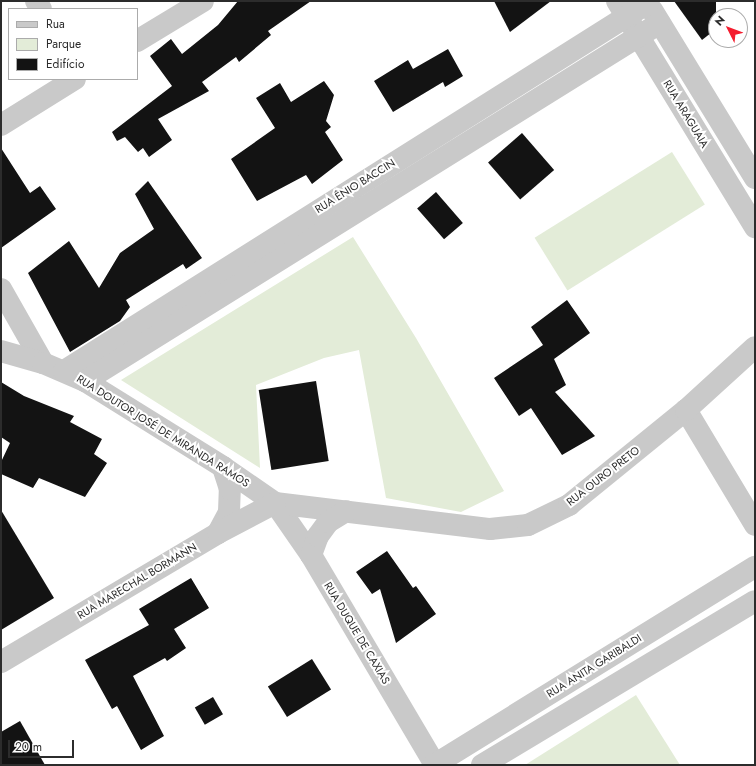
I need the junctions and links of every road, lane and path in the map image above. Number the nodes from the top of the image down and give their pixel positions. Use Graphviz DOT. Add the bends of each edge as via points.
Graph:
graph roads {
  1 [pos="203,1"];
  2 [pos="647,2"];
  3 [pos="621,9"];
  4 [pos="660,23"];
  5 [pos="639,37"];
  6 [pos="138,40"];
  7 [pos="73,80"];
  8 [pos="511,88"];
  9 [pos="524,108"];
  10 [pos="1,125"];
  11 [pos="729,136"];
  12 [pos="707,148"];
  13 [pos="404,156"];
  14 [pos="416,174"];
  15 [pos="755,178"];
  16 [pos="306,217"];
  17 [pos="755,227"];
  18 [pos="317,236"];
  19 [pos="217,286"];
  20 [pos="1,288"];
  21 [pos="4,346"];
  22 [pos="755,347"];
  23 [pos="43,363"];
  24 [pos="64,371"];
  25 [pos="85,381"];
  26 [pos="686,410"];
  27 [pos="223,467"];
  28 [pos="276,503"];
  29 [pos="346,511"];
  30 [pos="755,525"];
  31 [pos="218,533"];
  32 [pos="311,555"];
  33 [pos="755,567"];
  34 [pos="755,601"];
  35 [pos="647,634"];
  36 [pos="662,657"];
  37 [pos="1,662"];
  38 [pos="560,688"];
  39 [pos="572,711"];
  40 [pos="435,765"];
  41 [pos="482,765"];
  1 -- 6 [label="street"];
  2 -- 3 [label="street, RUA ÊNIO BACCIN"];
  2 -- 4 [label="street"];
  3 -- 5 [label="street, RUA ARAGUAIA"];
  3 -- 8 [label="street, RUA ÊNIO BACCIN"];
  4 -- 5 [label="street, RUA ÊNIO BACCIN"];
  4 -- 11 [label="street"];
  5 -- 9 [label="street, RUA ÊNIO BACCIN"];
  5 -- 12 [label="street, RUA ARAGUAIA"];
  7 -- 10 [label="street"];
  8 -- 9 [label="street"];
  8 -- 13 [label="street, RUA ÊNIO BACCIN"];
  9 -- 14 [label="street, RUA ÊNIO BACCIN"];
  11 -- 12 [label="street"];
  11 -- 15 [label="street"];
  12 -- 17 [label="street, RUA ARAGUAIA"];
  13 -- 14 [label="street"];
  13 -- 16 [label="street, RUA ÊNIO BACCIN"];
  14 -- 18 [label="street, RUA ÊNIO BACCIN"];
  16 -- 18 [label="street"];
  16 -- 19 [label="street, RUA ÊNIO BACCIN"];
  18 -- 19 [label="street, RUA ÊNIO BACCIN"];
  19 -- 24 [label="street, RUA ÊNIO BACCIN"];
  19 -- 25 [label="street, RUA ÊNIO BACCIN"];
  20 -- 23 [label="street"];
  21 -- 23 [label="street, RUA DOUTOR JOSÉ DE MIRANDA RAMOS"];
  22 -- 26 [label="street, RUA OURO PRETO"];
  23 -- 24 [label="street, RUA DOUTOR JOSÉ DE MIRANDA RAMOS"];
  24 -- 25 [label="street, RUA DOUTOR JOSÉ DE MIRANDA RAMOS"];
  25 -- 27 [label="street, RUA DOUTOR JOSÉ DE MIRANDA RAMOS"];
  26 -- 29 [label="street, RUA OURO PRETO" via="569,505 528,525 490,529"];
  26 -- 30 [label="street"];
  27 -- 28 [label="street, RUA DOUTOR JOSÉ DE MIRANDA RAMOS"];
  27 -- 31 [label="street" via="230,489 229,512"];
  28 -- 29 [label="street, RUA OURO PRETO"];
  28 -- 31 [label="street, RUA MARECHAL BORMANN"];
  28 -- 32 [label="street, RUA DUQUE DE CAXIAS"];
  29 -- 32 [label="street" via="328,522 318,536"];
  31 -- 37 [label="street, RUA MARECHAL BORMANN"];
  32 -- 40 [label="street, RUA DUQUE DE CAXIAS"];
  33 -- 35 [label="street, RUA ANITA GARIBALDI"];
  34 -- 36 [label="street"];
  35 -- 36 [label="street"];
  35 -- 38 [label="street, RUA ANITA GARIBALDI"];
  36 -- 39 [label="street"];
  38 -- 39 [label="street"];
  38 -- 40 [label="street, RUA ANITA GARIBALDI"];
  39 -- 41 [label="street"];
}
